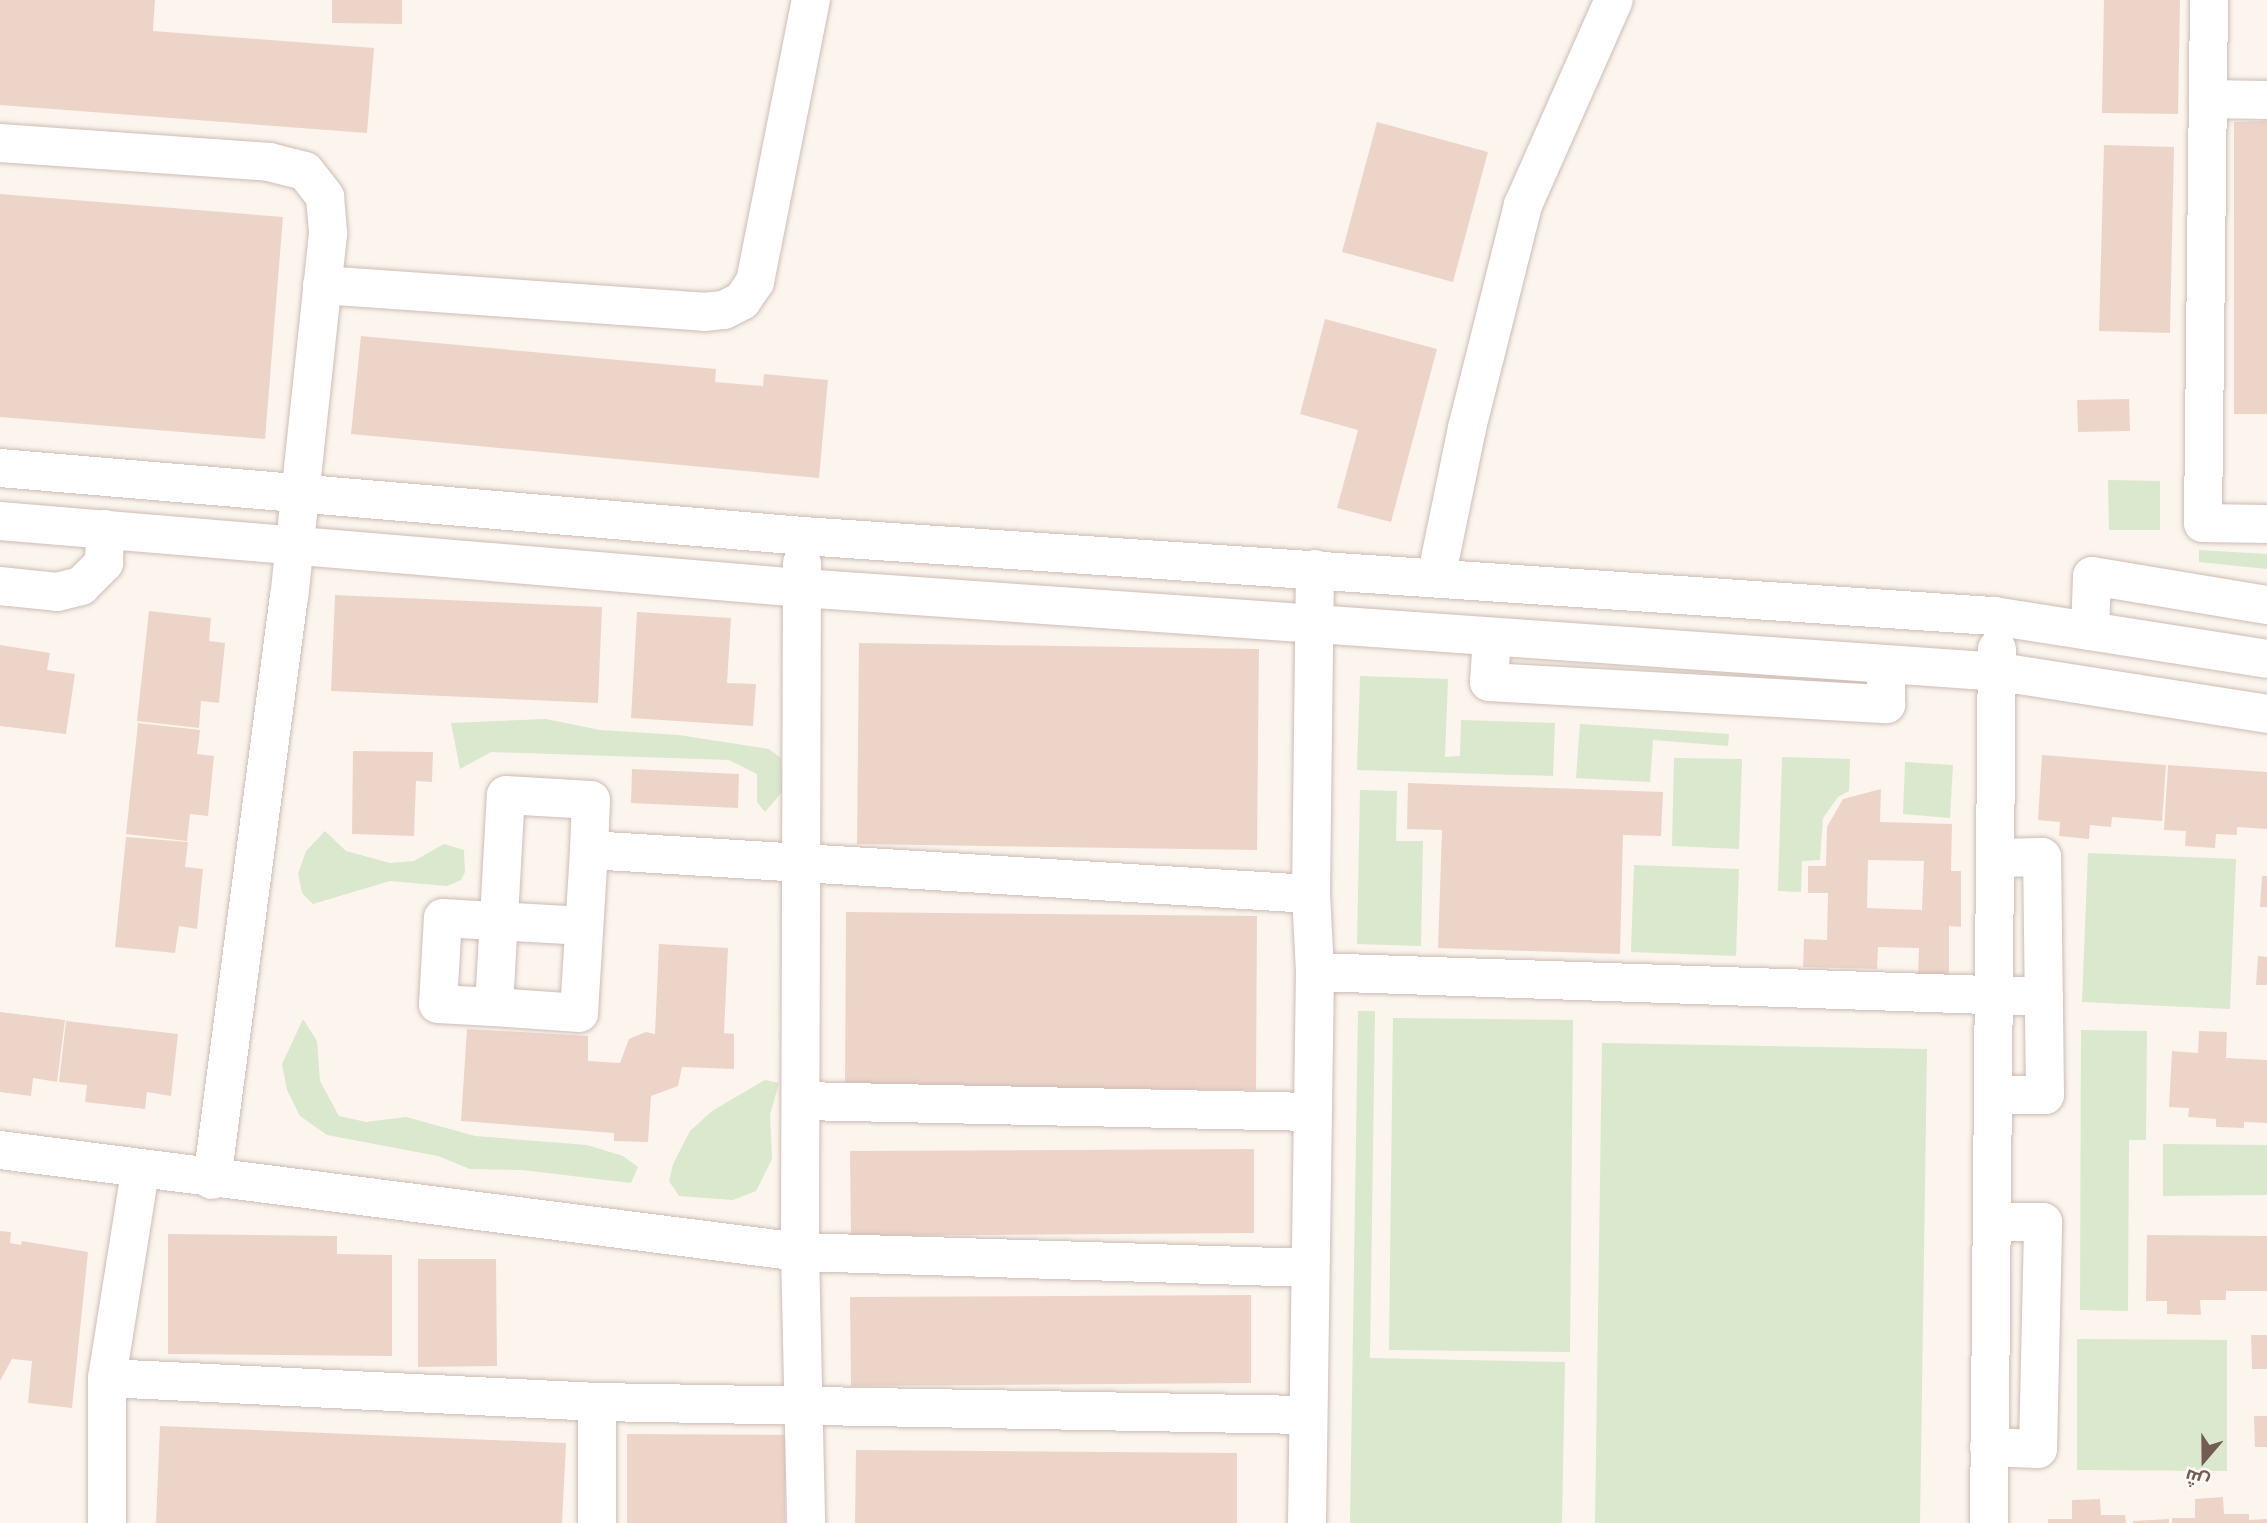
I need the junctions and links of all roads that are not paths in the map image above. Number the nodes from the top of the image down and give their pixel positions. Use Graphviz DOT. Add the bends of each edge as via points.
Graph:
graph roads {
  1 [pos="811,0"];
  2 [pos="1614,0"];
  3 [pos="2209,0"];
  4 [pos="2208,99"];
  5 [pos="2267,100"];
  6 [pos="0,143"];
  7 [pos="322,285"];
  8 [pos="0,468"];
  9 [pos="300,494"];
  10 [pos="0,521"];
  11 [pos="2267,524"];
  12 [pos="105,529"];
  13 [pos="803,536"];
  14 [pos="294,545"];
  15 [pos="1315,569"];
  16 [pos="1436,578"];
  17 [pos="0,586"];
  18 [pos="802,588"];
  19 [pos="2267,605"];
  20 [pos="1993,616"];
  21 [pos="1315,624"];
  22 [pos="2090,631"];
  23 [pos="2267,659"];
  24 [pos="2000,672"];
  25 [pos="2267,714"];
  26 [pos="589,850"];
  27 [pos="1997,858"];
  28 [pos="804,863"];
  29 [pos="1311,894"];
  30 [pos="499,921"];
  31 [pos="584,926"];
  32 [pos="1315,972"];
  33 [pos="1996,996"];
  34 [pos="2044,997"];
  35 [pos="494,1007"];
  36 [pos="1994,1095"];
  37 [pos="801,1101"];
  38 [pos="1312,1112"];
  39 [pos="0,1150"];
  40 [pos="140,1171"];
  41 [pos="212,1180"];
  42 [pos="1992,1222"];
  43 [pos="800,1252"];
  44 [pos="1309,1268"];
  45 [pos="107,1378"];
  46 [pos="597,1402"];
  47 [pos="804,1405"];
  48 [pos="1308,1415"];
  49 [pos="1989,1447"];
  50 [pos="107,1523"];
  51 [pos="597,1523"];
  52 [pos="806,1523"];
  53 [pos="1307,1523"];
  54 [pos="1989,1523"];
  1 -- 7 [label="street" via="755,282 742,301 724,310 704,312"];
  2 -- 16 [label="street" via="1523,205 1467,428"];
  3 -- 4 [label="street"];
  4 -- 5 [label="street"];
  4 -- 11 [label="street" via="2203,523"];
  6 -- 7 [label="street" via="269,162 306,171 325,197 328,234"];
  7 -- 9 [label="street"];
  8 -- 9 [label="street"];
  9 -- 13 [label="street"];
  9 -- 14 [label="street"];
  10 -- 12 [label="street"];
  12 -- 14 [label="street"];
  12 -- 17 [label="street" via="104,563 82,586 57,592"];
  13 -- 15 [label="street"];
  13 -- 18 [label="street"];
  14 -- 18 [label="street"];
  14 -- 41 [label="street"];
  15 -- 16 [label="street"];
  15 -- 21 [label="street"];
  16 -- 20 [label="street"];
  18 -- 21 [label="street"];
  18 -- 28 [label="street"];
  19 -- 22 [label="street" via="2092,576"];
  20 -- 22 [label="street"];
  20 -- 24 [label="street"];
  21 -- 24 [label="street"];
  21 -- 29 [label="street"];
  22 -- 23 [label="street"];
  24 -- 25 [label="street"];
  24 -- 27 [label="street"];
  26 -- 28 [label="street"];
  26 -- 30 [label="street" via="591,800 506,795"];
  26 -- 31 [label="street"];
  27 -- 33 [label="street"];
  27 -- 34 [label="street" via="2042,857"];
  28 -- 29 [label="street"];
  28 -- 37 [label="street"];
  29 -- 32 [label="street"];
  30 -- 31 [label="street"];
  30 -- 35 [label="street"];
  30 -- 35 [label="street" via="443,918 438,1004"];
  31 -- 35 [label="street" via="579,1013"];
  32 -- 33 [label="street"];
  32 -- 38 [label="street"];
  33 -- 34 [label="street"];
  33 -- 36 [label="street"];
  34 -- 36 [label="street" via="2045,1095"];
  36 -- 42 [label="street"];
  37 -- 38 [label="street"];
  37 -- 43 [label="street"];
  38 -- 44 [label="street"];
  39 -- 40 [label="street"];
  40 -- 41 [label="street"];
  40 -- 45 [label="street"];
  41 -- 43 [label="street"];
  42 -- 49 [label="street"];
  42 -- 49 [label="street" via="2043,1222 2038,1449"];
  43 -- 44 [label="street"];
  43 -- 47 [label="street"];
  44 -- 48 [label="street"];
  45 -- 46 [label="street"];
  45 -- 50 [label="street"];
  46 -- 47 [label="street"];
  46 -- 51 [label="street"];
  47 -- 48 [label="street"];
  47 -- 52 [label="street"];
  48 -- 53 [label="street"];
  49 -- 54 [label="street"];
}
